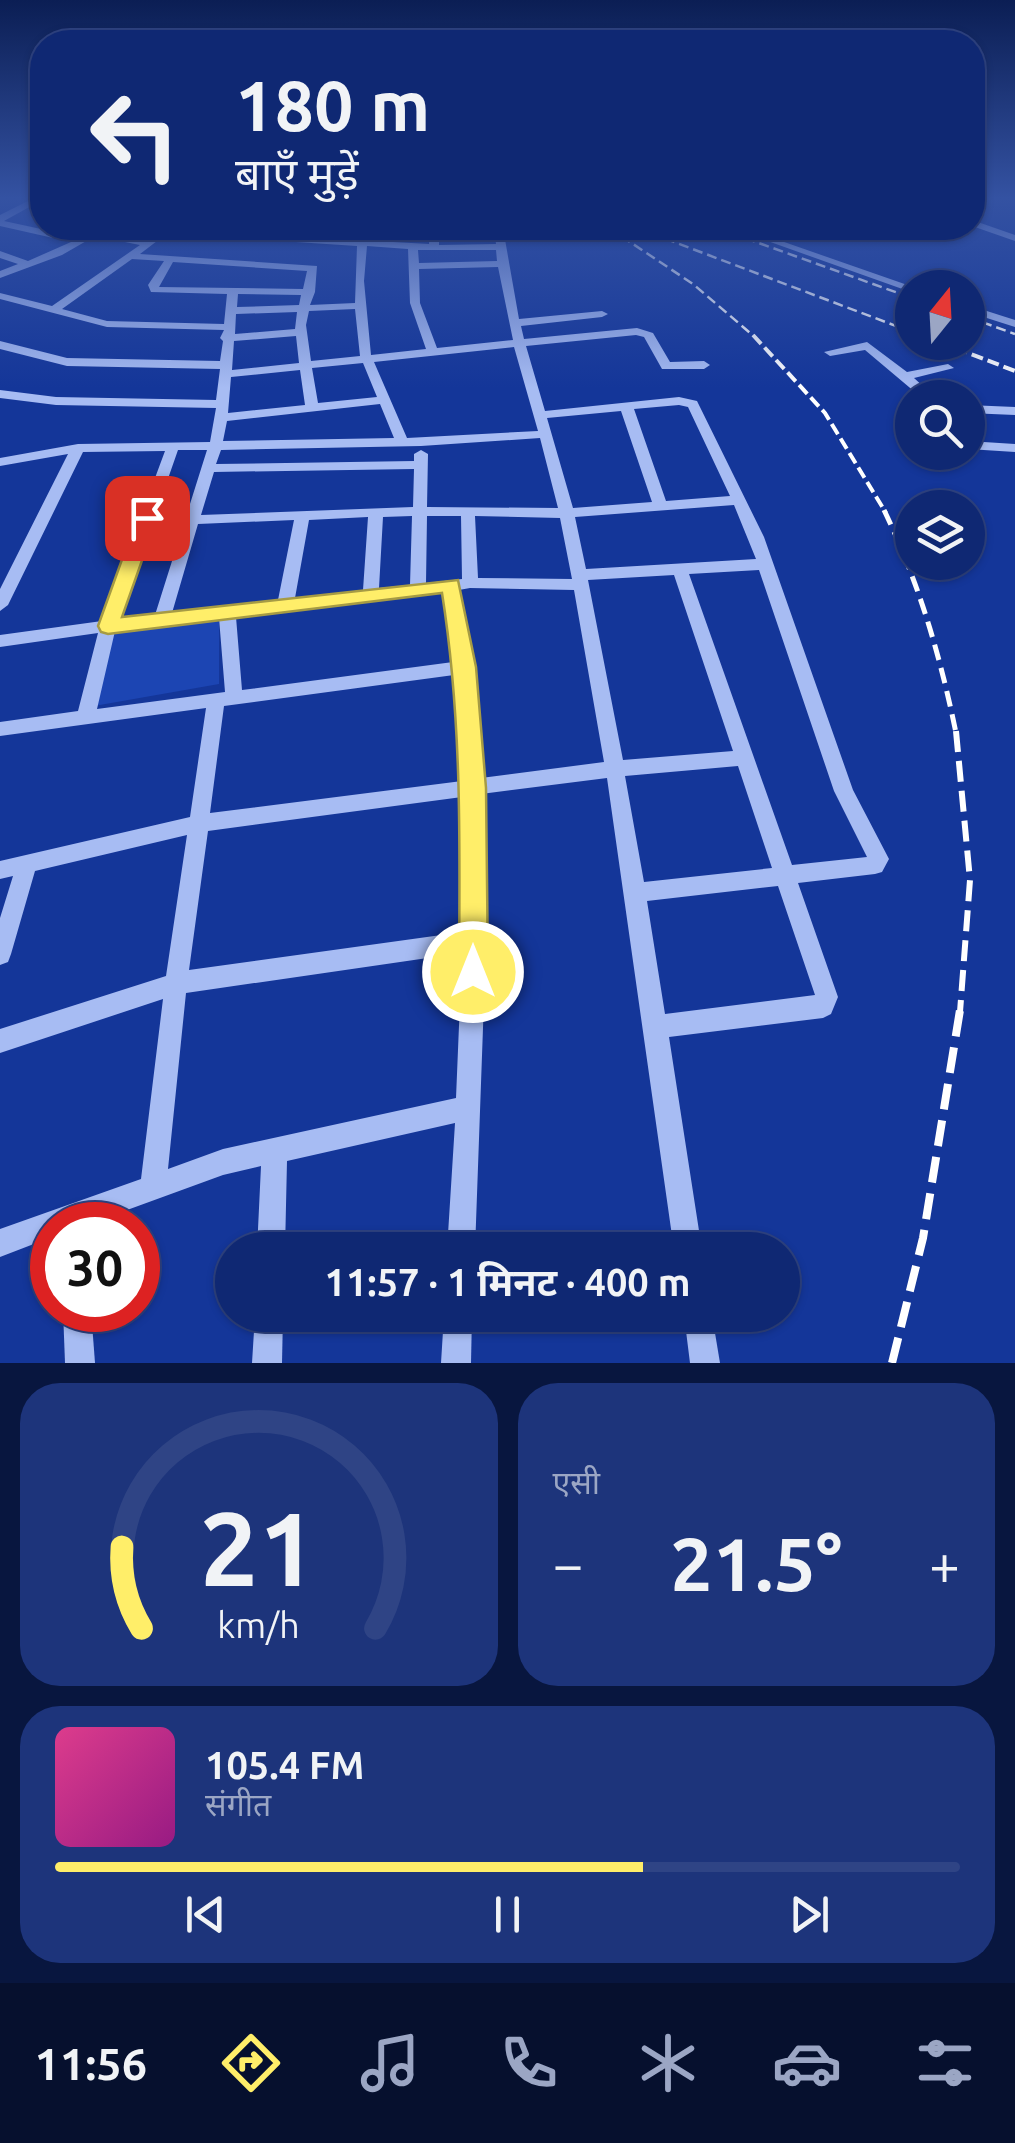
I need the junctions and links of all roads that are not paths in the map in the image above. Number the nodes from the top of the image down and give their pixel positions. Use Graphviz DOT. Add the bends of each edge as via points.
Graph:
graph roads {
  1 [pos="169,261"];
  2 [pos="20,262"];
  3 [pos="36,262"];
  4 [pos="121,262"];
  5 [pos="181,262"];
  6 [pos="231,262"];
  7 [pos="361,262"];
  8 [pos="413,262"];
  9 [pos="432,262"];
  10 [pos="503,262"];
  11 [pos="833,262"];
  12 [pos="229,264"];
  13 [pos="29,265"];
  14 [pos="413,266"];
  15 [pos="0,275"];
  16 [pos="895,283"];
  17 [pos="233,292"];
  18 [pos="310,292"];
  19 [pos="0,296"];
  20 [pos="22,303"];
  21 [pos="360,306"];
  22 [pos="304,308"];
  23 [pos="52,311"];
  24 [pos="230,311"];
  25 [pos="602,314"];
  26 [pos="985,314"];
  27 [pos="0,315"];
  28 [pos="1015,324"];
  29 [pos="226,332"];
  30 [pos="300,332"];
  31 [pos="517,332"];
  32 [pos="0,345"];
  33 [pos="432,351"];
  34 [pos="830,352"];
  35 [pos="366,358"];
  36 [pos="304,364"];
  37 [pos="704,365"];
  38 [pos="948,368"];
  39 [pos="224,370"];
  40 [pos="906,376"];
  41 [pos="910,380"];
  42 [pos="0,394"];
  43 [pos="384,400"];
  44 [pos="626,406"];
  45 [pos="312,407"];
  46 [pos="985,410"];
  47 [pos="221,411"];
  48 [pos="1015,411"];
  49 [pos="543,424"];
  50 [pos="402,442"];
  51 [pos="421,442"];
  52 [pos="215,445"];
  53 [pos="173,446"];
  54 [pos="985,446"];
  55 [pos="78,448"];
  56 [pos="1015,448"];
  57 [pos="0,462"];
  58 [pos="421,465"];
  59 [pos="208,468"];
  60 [pos="738,500"];
  61 [pos="661,506"];
  62 [pos="420,511"];
  63 [pos="376,512"];
  64 [pos="468,512"];
  65 [pos="566,513"];
  66 [pos="302,516"];
  67 [pos="192,520"];
  68 [pos="766,564"];
  69 [pos="680,569"];
  70 [pos="580,580"];
  71 [pos="460,584"];
  72 [pos="418,588"];
  73 [pos="371,594"];
  74 [pos="286,603"];
  75 [pos="0,605"];
  76 [pos="227,610"];
  77 [pos="162,618"];
  78 [pos="108,626"];
  79 [pos="0,642"];
  80 [pos="465,667"];
  81 [pos="225,699"];
  82 [pos="86,717"];
  83 [pos="0,729"];
  84 [pos="744,758"];
  85 [pos="612,769"];
  86 [pos="473,788"];
  87 [pos="202,823"];
  88 [pos="27,863"];
  89 [pos="0,870"];
  90 [pos="785,875"];
  91 [pos="634,893"];
  92 [pos="474,941"];
  93 [pos="0,954"];
  94 [pos="176,984"];
  95 [pos="655,1027"];
  96 [pos="0,1042"];
  97 [pos="468,1108"];
  98 [pos="275,1150"];
  99 [pos="154,1187"];
  100 [pos="118,1202"];
  101 [pos="272,1232"];
  102 [pos="462,1232"];
  103 [pos="685,1232"];
  104 [pos="30,1234"];
  105 [pos="0,1244"];
  106 [pos="79,1332"];
  107 [pos="269,1332"];
  108 [pos="457,1332"];
  109 [pos="700,1332"];
  110 [pos="80,1363"];
  111 [pos="268,1363"];
  112 [pos="456,1363"];
  113 [pos="705,1363"];
  1 -- 17 [label="street" via="155,290"];
  2 -- 13 [label="street"];
  3 -- 13 [label="street"];
  4 -- 23 [label="street"];
  5 -- 12 [label="street"];
  6 -- 12 [label="street"];
  7 -- 21 [label="street"];
  8 -- 14 [label="street"];
  9 -- 14 [label="street"];
  10 -- 31 [label="street"];
  11 -- 16 [label="street"];
  12 -- 18 [label="street" via="313,268"];
  13 -- 15 [label="street"];
  14 -- 33 [label="street" via="415,303"];
  17 -- 18 [label="street"];
  17 -- 24 [label="street"];
  18 -- 22 [label="street"];
  19 -- 20 [label="street"];
  20 -- 23 [label="street"];
  20 -- 27 [label="street"];
  21 -- 22 [label="street"];
  21 -- 35 [label="street"];
  22 -- 24 [label="street"];
  22 -- 30 [label="street"];
  23 -- 29 [label="street" via="122,325"];
  24 -- 29 [label="street"];
  25 -- 31 [label="street"];
  26 -- 28 [label="street"];
  29 -- 30 [label="street"];
  29 -- 39 [label="street"];
  30 -- 36 [label="street"];
  31 -- 33 [label="street"];
  31 -- 37 [label="street" via="642,331 666,366"];
  31 -- 49 [label="street"];
  32 -- 39 [label="street" via="68,362"];
  33 -- 35 [label="street"];
  34 -- 40 [label="street" via="867,346"];
  35 -- 36 [label="street"];
  35 -- 43 [label="street"];
  36 -- 39 [label="street"];
  36 -- 45 [label="street"];
  38 -- 40 [label="street"];
  39 -- 47 [label="street"];
  40 -- 41 [label="street"];
  42 -- 47 [label="street"];
  43 -- 45 [label="street"];
  43 -- 50 [label="street"];
  44 -- 49 [label="street"];
  44 -- 60 [label="street" via="693,404"];
  44 -- 61 [label="street"];
  45 -- 47 [label="street"];
  46 -- 48 [label="street"];
  47 -- 52 [label="street"];
  49 -- 51 [label="street"];
  49 -- 65 [label="street"];
  50 -- 51 [label="street"];
  50 -- 52 [label="street"];
  51 -- 58 [label="street"];
  52 -- 53 [label="street"];
  52 -- 59 [label="street"];
  53 -- 55 [label="street"];
  53 -- 78 [label="street"];
  54 -- 56 [label="street"];
  55 -- 57 [label="street"];
  55 -- 75 [label="street"];
  58 -- 59 [label="street"];
  58 -- 62 [label="street"];
  59 -- 67 [label="street"];
  60 -- 61 [label="street"];
  60 -- 68 [label="street"];
  61 -- 65 [label="street"];
  62 -- 63 [label="street"];
  62 -- 64 [label="street"];
  62 -- 72 [label="street"];
  63 -- 66 [label="street"];
  63 -- 73 [label="street"];
  64 -- 65 [label="street"];
  64 -- 71 [label="street"];
  65 -- 70 [label="street"];
  66 -- 67 [label="street"];
  66 -- 74 [label="street"];
  67 -- 77 [label="street"];
  68 -- 69 [label="street"];
  68 -- 90 [label="street" via="844,791 879,858 875,865"];
  69 -- 70 [label="street"];
  69 -- 84 [label="street"];
  70 -- 71 [label="street"];
  70 -- 85 [label="street"];
  71 -- 72 [label="street"];
  71 -- 80 [label="street"];
  72 -- 73 [label="street"];
  73 -- 74 [label="street"];
  74 -- 76 [label="street"];
  76 -- 77 [label="street"];
  76 -- 81 [label="street"];
  77 -- 78 [label="street"];
  78 -- 79 [label="street"];
  78 -- 82 [label="street"];
  80 -- 81 [label="street"];
  80 -- 86 [label="street"];
  81 -- 82 [label="street"];
  81 -- 87 [label="street"];
  82 -- 83 [label="street"];
  84 -- 85 [label="street"];
  84 -- 90 [label="street"];
  85 -- 86 [label="street"];
  85 -- 91 [label="street"];
  86 -- 87 [label="street"];
  86 -- 92 [label="street"];
  87 -- 88 [label="street"];
  87 -- 94 [label="street"];
  88 -- 89 [label="street"];
  88 -- 93 [label="street"];
  90 -- 91 [label="street"];
  90 -- 95 [label="street" via="826,1003"];
  91 -- 95 [label="street"];
  92 -- 94 [label="street"];
  92 -- 97 [label="street"];
  94 -- 96 [label="street"];
  94 -- 99 [label="street"];
  95 -- 103 [label="street"];
  97 -- 98 [label="street"];
  97 -- 102 [label="street"];
  98 -- 99 [label="street"];
  98 -- 101 [label="street"];
  99 -- 100 [label="street"];
  104 -- 105 [label="street"];
  106 -- 110 [label="street"];
  107 -- 111 [label="street"];
  108 -- 112 [label="street"];
  109 -- 113 [label="street"];
}
